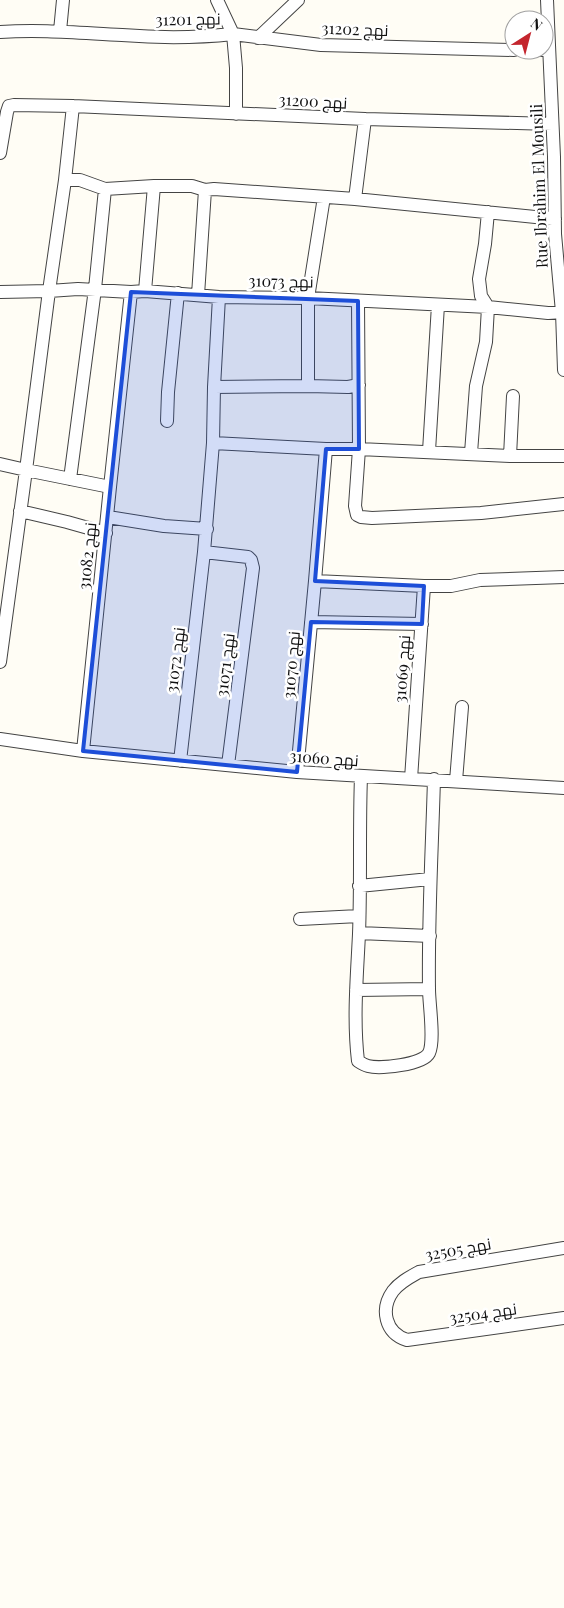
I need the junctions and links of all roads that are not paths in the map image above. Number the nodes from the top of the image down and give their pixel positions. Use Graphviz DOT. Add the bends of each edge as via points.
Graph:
graph roads {
  1 [pos="63,0"];
  2 [pos="217,0"];
  3 [pos="298,0"];
  4 [pos="60,31"];
  5 [pos="0,32"];
  6 [pos="233,34"];
  7 [pos="258,38"];
  8 [pos="504,50"];
  9 [pos="549,60"];
  10 [pos="73,106"];
  11 [pos="5,110"];
  12 [pos="236,114"];
  13 [pos="365,119"];
  14 [pos="552,124"];
  15 [pos="0,153"];
  16 [pos="559,157"];
  17 [pos="65,180"];
  18 [pos="154,186"];
  19 [pos="105,189"];
  20 [pos="205,190"];
  21 [pos="324,197"];
  22 [pos="355,199"];
  23 [pos="488,212"];
  24 [pos="555,219"];
  25 [pos="560,234"];
  26 [pos="561,271"];
  27 [pos="95,289"];
  28 [pos="145,291"];
  29 [pos="0,292"];
  30 [pos="49,292"];
  31 [pos="132,292"];
  32 [pos="178,293"];
  33 [pos="198,294"];
  34 [pos="219,297"];
  35 [pos="308,298"];
  36 [pos="358,301"];
  37 [pos="438,305"];
  38 [pos="488,307"];
  39 [pos="563,312"];
  40 [pos="564,370"];
  41 [pos="359,385"];
  42 [pos="308,386"];
  43 [pos="214,388"];
  44 [pos="512,396"];
  45 [pos="167,421"];
  46 [pos="213,444"];
  47 [pos="359,449"];
  48 [pos="326,450"];
  49 [pos="429,451"];
  50 [pos="472,453"];
  51 [pos="510,456"];
  52 [pos="564,456"];
  53 [pos="0,464"];
  54 [pos="26,470"];
  55 [pos="70,479"];
  56 [pos="110,487"];
  57 [pos="564,504"];
  58 [pos="20,511"];
  59 [pos="108,517"];
  60 [pos="207,529"];
  61 [pos="106,533"];
  62 [pos="203,557"];
  63 [pos="564,577"];
  64 [pos="315,581"];
  65 [pos="424,586"];
  66 [pos="312,622"];
  67 [pos="422,624"];
  68 [pos="0,662"];
  69 [pos="462,707"];
  70 [pos="0,739"];
  71 [pos="83,751"];
  72 [pos="180,761"];
  73 [pos="228,765"];
  74 [pos="297,772"];
  75 [pos="361,777"];
  76 [pos="411,779"];
  77 [pos="434,780"];
  78 [pos="456,781"];
  79 [pos="564,788"];
  80 [pos="430,879"];
  81 [pos="359,886"];
  82 [pos="359,916"];
  83 [pos="300,919"];
  84 [pos="359,933"];
  85 [pos="430,936"];
  86 [pos="429,989"];
  87 [pos="356,990"];
  88 [pos="564,1248"];
  89 [pos="564,1318"];
  90 [pos="407,1340"];
  1 -- 4 [label="street"];
  2 -- 6 [label="street"];
  3 -- 7 [label="street"];
  4 -- 5 [label="street, نهج 31201"];
  4 -- 6 [label="street, نهج 31201" via="198,38"];
  6 -- 7 [label="street, نهج 31202"];
  6 -- 12 [label="street, نهج 31201"];
  7 -- 8 [label="street, نهج 31202" via="321,45"];
  9 -- 14 [label="street, Rue Ibrahim El Mousili"];
  10 -- 11 [label="street, نهج 31200"];
  10 -- 12 [label="street, نهج 31200"];
  10 -- 17 [label="street"];
  11 -- 15 [label="street"];
  12 -- 13 [label="street, نهج 31200"];
  13 -- 14 [label="street, نهج 31200"];
  13 -- 22 [label="street"];
  14 -- 16 [label="street, Rue Ibrahim El Mousili"];
  16 -- 24 [label="street, Rue Ibrahim El Mousili"];
  17 -- 19 [label="street" via="80,180"];
  17 -- 30 [label="street"];
  18 -- 19 [label="street"];
  18 -- 20 [label="street" via="192,186"];
  18 -- 28 [label="street"];
  19 -- 27 [label="street"];
  20 -- 21 [label="street" via="214,188"];
  20 -- 33 [label="street"];
  21 -- 22 [label="street"];
  21 -- 35 [label="street"];
  22 -- 23 [label="street"];
  23 -- 24 [label="street"];
  23 -- 38 [label="street" via="479,279 481,296"];
  24 -- 25 [label="street, Rue Ibrahim El Mousili"];
  25 -- 26 [label="street, Rue Ibrahim El Mousili"];
  26 -- 39 [label="street, Rue Ibrahim El Mousili"];
  27 -- 30 [label="street, نهج 31073"];
  27 -- 31 [label="street, نهج 31073"];
  27 -- 55 [label="street"];
  28 -- 31 [label="street, نهج 31073"];
  28 -- 32 [label="street, نهج 31073"];
  29 -- 30 [label="street, نهج 31073"];
  30 -- 54 [label="street"];
  31 -- 56 [label="street, نهج 31082"];
  32 -- 33 [label="street, نهج 31073"];
  32 -- 45 [label="street"];
  33 -- 34 [label="street, نهج 31073"];
  34 -- 35 [label="street, نهج 31073"];
  34 -- 43 [label="street, نهج 31072"];
  35 -- 36 [label="street, نهج 31073"];
  35 -- 42 [label="street"];
  36 -- 37 [label="street, نهج 31073"];
  36 -- 41 [label="street"];
  37 -- 38 [label="street, نهج 31073"];
  37 -- 49 [label="street"];
  38 -- 39 [label="street, نهج 31073"];
  38 -- 50 [label="street" via="486,342 476,386"];
  39 -- 40 [label="street, Rue Ibrahim El Mousili"];
  41 -- 42 [label="street"];
  41 -- 47 [label="street"];
  42 -- 43 [label="street"];
  43 -- 46 [label="street, نهج 31072"];
  44 -- 51 [label="street"];
  46 -- 48 [label="street"];
  46 -- 60 [label="street, نهج 31072"];
  47 -- 48 [label="street"];
  47 -- 49 [label="street"];
  47 -- 57 [label="street" via="355,506 357,515 361,517 481,513"];
  48 -- 64 [label="street, نهج 31070"];
  49 -- 50 [label="street"];
  50 -- 51 [label="street"];
  51 -- 52 [label="street"];
  53 -- 54 [label="street"];
  54 -- 55 [label="street"];
  54 -- 58 [label="street"];
  55 -- 56 [label="street"];
  56 -- 59 [label="street, نهج 31082"];
  58 -- 61 [label="street"];
  58 -- 68 [label="street"];
  59 -- 60 [label="street"];
  59 -- 61 [label="street, نهج 31082"];
  60 -- 62 [label="street, نهج 31072"];
  61 -- 71 [label="street, نهج 31082"];
  62 -- 72 [label="street, نهج 31072"];
  62 -- 73 [label="street, نهج 31071" via="248,557 253,568"];
  63 -- 65 [label="street"];
  64 -- 65 [label="street"];
  64 -- 66 [label="street, نهج 31070"];
  65 -- 67 [label="street, نهج 31069"];
  66 -- 67 [label="street"];
  66 -- 74 [label="street, نهج 31070"];
  67 -- 76 [label="street, نهج 31069"];
  69 -- 78 [label="street"];
  70 -- 71 [label="street, نهج 31060"];
  71 -- 72 [label="street, نهج 31060"];
  72 -- 73 [label="street, نهج 31060"];
  73 -- 74 [label="street, نهج 31060"];
  74 -- 75 [label="street, نهج 31060"];
  75 -- 76 [label="street, نهج 31060"];
  75 -- 81 [label="street"];
  76 -- 77 [label="street, نهج 31060"];
  77 -- 78 [label="street, نهج 31060"];
  77 -- 80 [label="street"];
  78 -- 79 [label="street, نهج 31060"];
  80 -- 81 [label="street"];
  80 -- 85 [label="street"];
  81 -- 82 [label="street"];
  82 -- 83 [label="street"];
  82 -- 84 [label="street"];
  84 -- 85 [label="street"];
  84 -- 87 [label="street"];
  85 -- 86 [label="street"];
  86 -- 87 [label="street"];
  86 -- 87 [label="street" via="431,1039 427,1056 406,1064 369,1066 358,1061"];
  88 -- 90 [label="street, نهج 32505" via="419,1272 407,1278 393,1291 386,1317 397,1337"];
  89 -- 90 [label="street, نهج 32504"];
}
